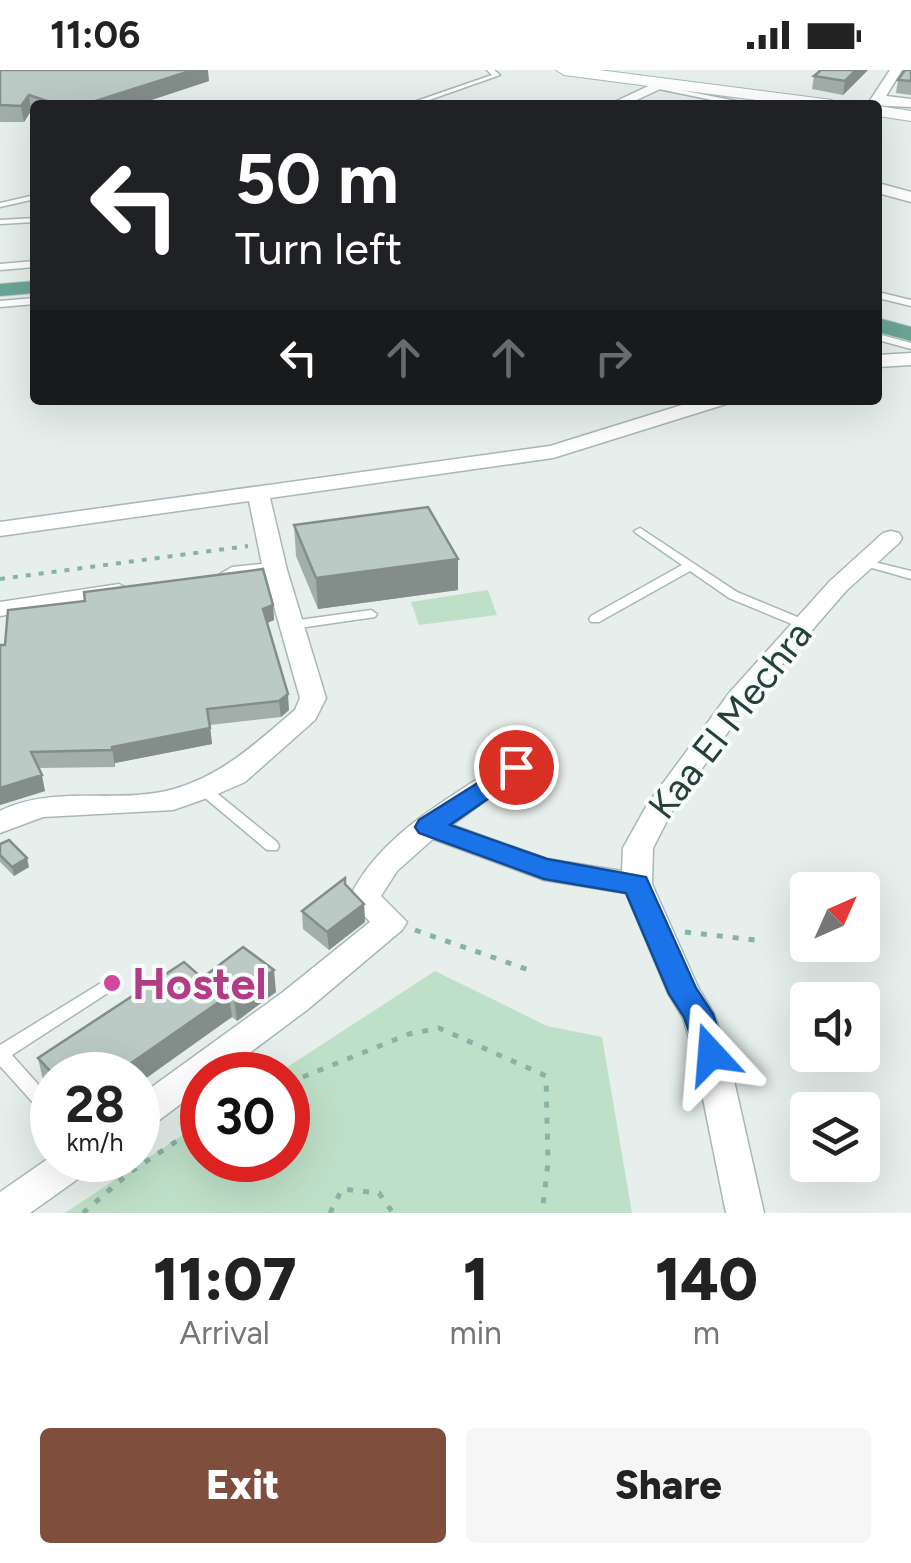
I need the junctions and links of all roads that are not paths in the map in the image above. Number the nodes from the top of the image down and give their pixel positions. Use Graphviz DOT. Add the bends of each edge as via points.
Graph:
graph roads {
  1 [pos="490,70"];
  2 [pos="564,70"];
  3 [pos="896,70"];
  4 [pos="661,85"];
  5 [pos="422,100"];
  6 [pos="626,100"];
  7 [pos="725,100"];
  8 [pos="786,100"];
  9 [pos="879,100"];
  10 [pos="911,103"];
  11 [pos="882,105"];
  12 [pos="882,107"];
  13 [pos="911,116"];
  14 [pos="882,189"];
  15 [pos="30,198"];
  16 [pos="911,198"];
  17 [pos="0,205"];
  18 [pos="30,220"];
  19 [pos="0,222"];
  20 [pos="30,264"];
  21 [pos="0,267"];
  22 [pos="30,275"];
  23 [pos="0,277"];
  24 [pos="30,287"];
  25 [pos="0,290"];
  26 [pos="882,296"];
  27 [pos="30,301"];
  28 [pos="911,303"];
  29 [pos="0,304"];
  30 [pos="882,311"];
  31 [pos="911,318"];
  32 [pos="882,327"];
  33 [pos="911,334"];
  34 [pos="882,338"];
  35 [pos="911,346"];
  36 [pos="911,359"];
  37 [pos="882,362"];
  38 [pos="702,405"];
  39 [pos="258,494"];
  40 [pos="0,529"];
  41 [pos="640,531"];
  42 [pos="891,538"];
  43 [pos="862,562"];
  44 [pos="690,566"];
  45 [pos="274,570"];
  46 [pos="911,575"];
  47 [pos="208,577"];
  48 [pos="151,586"];
  49 [pos="0,609"];
  50 [pos="372,614"];
  51 [pos="595,619"];
  52 [pos="803,624"];
  53 [pos="292,625"];
  54 [pos="516,767"];
  55 [pos="203,790"];
  56 [pos="0,823"];
  57 [pos="428,827"];
  58 [pos="272,846"];
  59 [pos="637,884"];
  60 [pos="114,981"];
  61 [pos="0,1054"];
  62 [pos="30,1087"];
  63 [pos="160,1100"];
  64 [pos="44,1182"];
  65 [pos="0,1213"];
  66 [pos="745,1213"];
  1 -- 5 [label="lane" via="498,73"];
  2 -- 4 [label="street"];
  3 -- 9 [label="street"];
  4 -- 6 [label="street"];
  4 -- 7 [label="lane"];
  4 -- 8 [label="street"];
  10 -- 11 [label="street"];
  12 -- 13 [label="street"];
  14 -- 16 [label="street"];
  15 -- 17 [label="lane"];
  18 -- 19 [label="lane"];
  20 -- 21 [label="lane"];
  22 -- 23 [label="main road"];
  24 -- 25 [label="main road"];
  26 -- 28 [label="lane"];
  27 -- 29 [label="lane"];
  30 -- 31 [label="main road"];
  32 -- 33 [label="main road"];
  34 -- 35 [label="lane"];
  36 -- 37 [label="street"];
  38 -- 39 [label="street" via="553,452"];
  39 -- 40 [label="street"];
  39 -- 45 [label="street"];
  41 -- 44 [label="lane"];
  42 -- 43 [label="street, Kaa El Mechra"];
  43 -- 46 [label="lane"];
  43 -- 52 [label="street, Kaa El Mechra"];
  44 -- 51 [label="lane"];
  44 -- 52 [label="lane" via="753,606"];
  45 -- 47 [label="street"];
  45 -- 53 [label="street"];
  48 -- 49 [label="street"];
  50 -- 53 [label="lane"];
  52 -- 59 [label="street, Kaa El Mechra" via="715,728 661,805 641,837"];
  53 -- 55 [label="street" via="312,705 235,775"];
  54 -- 57 [label="street"];
  55 -- 56 [label="street" via="173,800 43,807"];
  55 -- 58 [label="lane"];
  57 -- 59 [label="street" via="544,869"];
  57 -- 63 [label="street" via="365,892 369,906 391,922"];
  59 -- 66 [label="street, Kaa El Mechra" via="702,1024"];
  60 -- 61 [label="lane"];
  61 -- 62 [label="lane"];
  64 -- 65 [label="street"];
}
